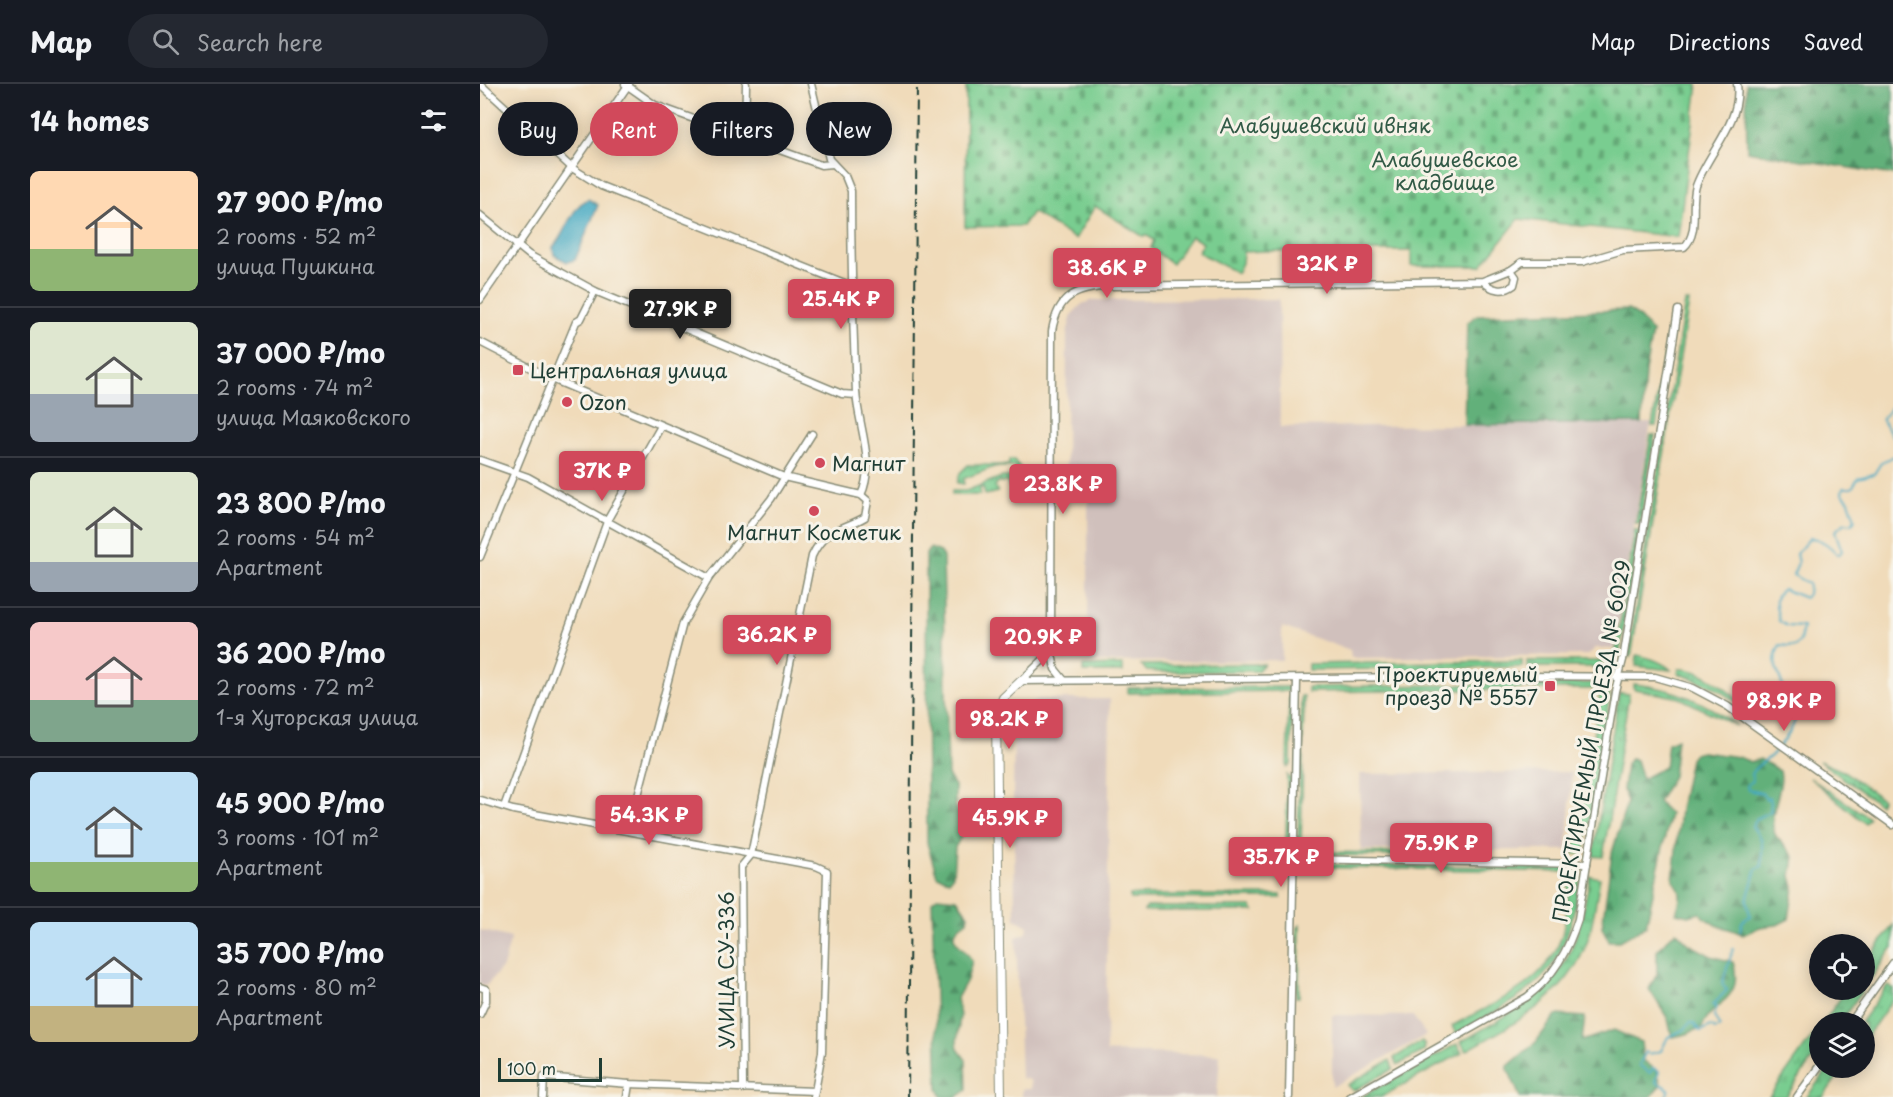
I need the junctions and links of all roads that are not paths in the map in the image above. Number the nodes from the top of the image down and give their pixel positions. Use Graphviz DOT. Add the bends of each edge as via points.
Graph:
graph roads {
  1 [pos="480,84"];
  2 [pos="746,84"];
  3 [pos="811,84"];
  4 [pos="1737,84"];
  5 [pos="628,85"];
  6 [pos="746,102"];
  7 [pos="690,118"];
  8 [pos="794,155"];
  9 [pos="833,164"];
  10 [pos="572,168"];
  11 [pos="480,214"];
  12 [pos="517,247"];
  13 [pos="1511,270"];
  14 [pos="1483,281"];
  15 [pos="852,286"];
  16 [pos="595,291"];
  17 [pos="480,300"];
  18 [pos="1678,310"];
  19 [pos="480,342"];
  20 [pos="552,379"];
  21 [pos="856,395"];
  22 [pos="661,426"];
  23 [pos="812,434"];
  24 [pos="480,460"];
  25 [pos="515,471"];
  26 [pos="784,477"];
  27 [pos="861,495"];
  28 [pos="608,519"];
  29 [pos="480,557"];
  30 [pos="709,578"];
  31 [pos="1051,640"];
  32 [pos="1619,675"];
  33 [pos="1297,679"];
  34 [pos="1064,680"];
  35 [pos="1021,681"];
  36 [pos="480,800"];
  37 [pos="504,807"];
  38 [pos="1893,825"];
  39 [pos="628,830"];
  40 [pos="751,855"];
  41 [pos="1293,859"];
  42 [pos="1587,864"];
  43 [pos="1893,963"];
  44 [pos="480,987"];
  45 [pos="1858,1012"];
  46 [pos="480,1014"];
  47 [pos="1811,1078"];
  48 [pos="628,1084"];
  49 [pos="743,1089"];
  50 [pos="814,1094"];
  51 [pos="543,1097"];
  52 [pos="627,1097"];
  53 [pos="1001,1097"];
  54 [pos="1289,1097"];
  55 [pos="1350,1097"];
  56 [pos="1797,1097"];
  1 -- 10 [label="street"];
  2 -- 6 [label="street"];
  3 -- 9 [label="street" via="824,145"];
  4 -- 13 [label="street" via="1734,112 1695,189 1692,236 1684,247 1623,250 1582,262 1522,262"];
  5 -- 7 [label="street" via="655,105"];
  5 -- 10 [label="street"];
  8 -- 9 [label="street" via="821,165"];
  9 -- 15 [label="street" via="845,176 851,191"];
  10 -- 12 [label="street"];
  10 -- 15 [label="street" via="622,196"];
  11 -- 12 [label="street"];
  12 -- 16 [label="street"];
  12 -- 17 [label="street"];
  13 -- 14 [label="street"];
  13 -- 14 [label="street" via="1516,277 1510,288 1488,287"];
  14 -- 31 [label="street" via="1110,286 1081,290 1064,301 1052,331"];
  15 -- 21 [label="street"];
  16 -- 20 [label="street" via="576,322"];
  16 -- 21 [label="street" via="842,394"];
  18 -- 32 [label="street, ПРОЕКТИРУЕМЫЙ ПРОЕЗД № 6029"];
  19 -- 20 [label="street"];
  20 -- 22 [label="street"];
  20 -- 25 [label="street"];
  21 -- 27 [label="street" via="865,452 866,483"];
  22 -- 26 [label="street"];
  22 -- 28 [label="street"];
  23 -- 26 [label="street"];
  24 -- 25 [label="street"];
  25 -- 28 [label="street"];
  25 -- 29 [label="street"];
  26 -- 27 [label="street"];
  26 -- 30 [label="street"];
  27 -- 40 [label="street, УЛИЦА СУ-336" via="868,501 865,517 826,535 812,556"];
  28 -- 30 [label="street"];
  28 -- 37 [label="street"];
  30 -- 39 [label="street" via="683,623"];
  31 -- 34 [label="street" via="1053,663"];
  31 -- 35 [label="street" via="1047,656"];
  32 -- 33 [label="street"];
  32 -- 38 [label="street" via="1655,678 1693,688 1747,720"];
  32 -- 42 [label="street, ПРОЕКТИРУЕМЫЙ ПРОЕЗД № 6029"];
  33 -- 34 [label="street"];
  33 -- 41 [label="street"];
  34 -- 35 [label="street"];
  35 -- 53 [label="street" via="1003,698 996,715"];
  36 -- 37 [label="street"];
  37 -- 39 [label="street"];
  39 -- 40 [label="street"];
  40 -- 49 [label="street, УЛИЦА СУ-336" via="741,867"];
  40 -- 50 [label="street" via="827,871 822,1052"];
  41 -- 42 [label="street"];
  41 -- 54 [label="street"];
  42 -- 55 [label="street, ПРОЕКТИРУЕМЫЙ ПРОЕЗД № 6029" via="1573,935 1548,979 1506,1010"];
  43 -- 45 [label="street"];
  44 -- 46 [label="street" via="486,989 486,1001"];
  47 -- 56 [label="street"];
  48 -- 49 [label="street"];
  48 -- 51 [label="street" via="544,1077"];
  48 -- 52 [label="street"];
  49 -- 50 [label="street"];
}
